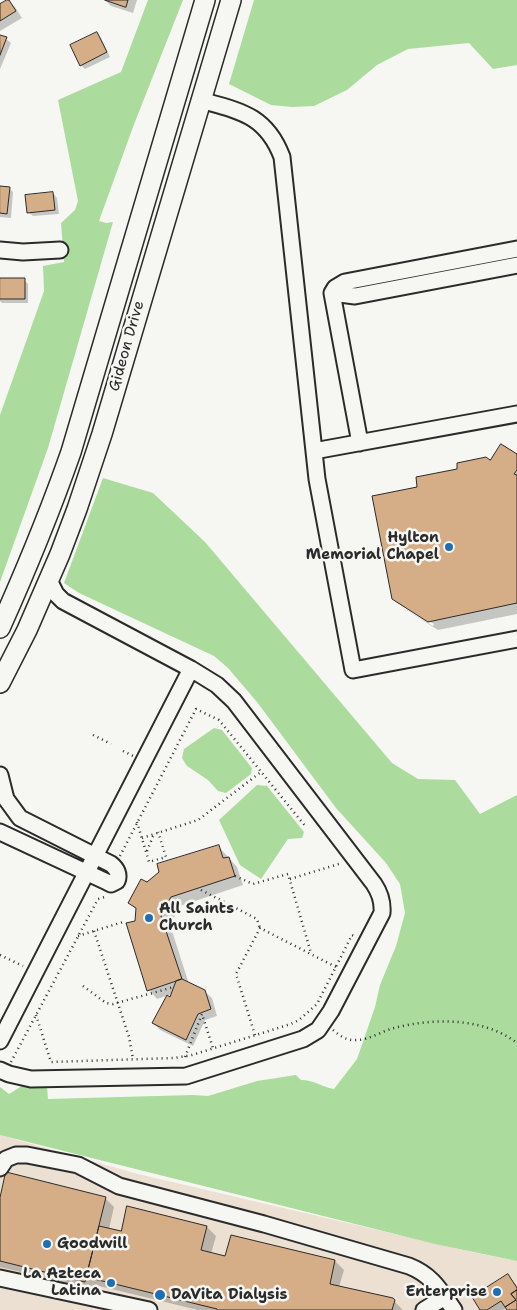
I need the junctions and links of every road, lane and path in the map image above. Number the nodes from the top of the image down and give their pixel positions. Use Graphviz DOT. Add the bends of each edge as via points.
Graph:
graph roads {
  1 [pos="205,0"];
  2 [pos="231,0"];
  3 [pos="176,93"];
  4 [pos="200,100"];
  5 [pos="517,249"];
  6 [pos="0,250"];
  7 [pos="60,250"];
  8 [pos="517,264"];
  9 [pos="332,293"];
  10 [pos="517,414"];
  11 [pos="360,443"];
  12 [pos="314,451"];
  13 [pos="49,580"];
  14 [pos="0,628"];
  15 [pos="517,638"];
  16 [pos="191,669"];
  17 [pos="0,683"];
  18 [pos="93,735"];
  19 [pos="111,744"];
  20 [pos="158,768"];
  21 [pos="163,771"];
  22 [pos="261,772"];
  23 [pos="0,775"];
  24 [pos="137,822"];
  25 [pos="306,827"];
  26 [pos="0,832"];
  27 [pos="158,832"];
  28 [pos="154,834"];
  29 [pos="142,838"];
  30 [pos="146,853"];
  31 [pos="96,855"];
  32 [pos="118,859"];
  33 [pos="346,864"];
  34 [pos="86,874"];
  35 [pos="235,876"];
  36 [pos="290,879"];
  37 [pos="201,890"];
  38 [pos="109,896"];
  39 [pos="123,922"];
  40 [pos="260,928"];
  41 [pos="94,931"];
  42 [pos="78,936"];
  43 [pos="360,939"];
  44 [pos="311,954"];
  45 [pos="336,966"];
  46 [pos="83,986"];
  47 [pos="174,987"];
  48 [pos="118,1004"];
  49 [pos="36,1015"];
  50 [pos="324,1022"];
  51 [pos="256,1035"];
  52 [pos="0,1041"];
  53 [pos="517,1043"];
  54 [pos="213,1048"];
  55 [pos="184,1056"];
  56 [pos="134,1060"];
  57 [pos="3,1071"];
  58 [pos="0,1168"];
  59 [pos="0,1278"];
  60 [pos="445,1297"];
  61 [pos="149,1310"];
  62 [pos="424,1310"];
  63 [pos="454,1310"];
  1 -- 3 [label="main road, Gideon Drive"];
  2 -- 4 [label="main road, Gideon Drive"];
  3 -- 4 [label="main road"];
  3 -- 14 [label="main road, Gideon Drive" via="70,452 49,513"];
  4 -- 12 [label="street" via="250,115 271,134 282,157"];
  4 -- 13 [label="main road, Gideon Drive" via="102,434"];
  5 -- 9 [label="street" via="345,282"];
  6 -- 7 [label="street"];
  8 -- 9 [label="street" via="355,296"];
  9 -- 11 [label="street"];
  10 -- 11 [label="street"];
  11 -- 12 [label="street"];
  12 -- 15 [label="street" via="353,670"];
  13 -- 16 [label="street" via="63,601"];
  13 -- 17 [label="main road, Gideon Drive"];
  16 -- 31 [label="street"];
  16 -- 50 [label="street" via="217,685 234,701 381,897 382,913 378,922"];
  18 -- 19 [label="path"];
  20 -- 21 [label="path"];
  21 -- 22 [label="path" via="196,709 219,720"];
  21 -- 24 [label="path"];
  22 -- 25 [label="path"];
  22 -- 27 [label="path" via="198,820"];
  23 -- 31 [label="street" via="6,799 20,818"];
  24 -- 29 [label="path"];
  24 -- 32 [label="path"];
  26 -- 34 [label="street"];
  27 -- 28 [label="path"];
  27 -- 30 [label="path" via="166,857 150,862"];
  28 -- 29 [label="path"];
  28 -- 30 [label="path"];
  29 -- 30 [label="path"];
  31 -- 34 [label="street"];
  31 -- 34 [label="street" via="115,867 117,881 111,884"];
  33 -- 36 [label="path"];
  34 -- 52 [label="street"];
  35 -- 36 [label="path" via="253,884 288,874"];
  36 -- 44 [label="path"];
  37 -- 40 [label="path" via="258,920"];
  38 -- 42 [label="path" via="98,899"];
  39 -- 41 [label="path"];
  40 -- 44 [label="path"];
  40 -- 51 [label="path" via="236,974"];
  41 -- 42 [label="path"];
  41 -- 48 [label="path"];
  42 -- 49 [label="path"];
  43 -- 45 [label="path" via="352,936"];
  44 -- 45 [label="path"];
  45 -- 51 [label="path" via="317,1004 307,1014 291,1024"];
  46 -- 48 [label="path" via="106,1003"];
  47 -- 48 [label="path"];
  48 -- 56 [label="path"];
  49 -- 56 [label="path" via="51,1062"];
  49 -- 57 [label="path"];
  50 -- 53 [label="path" via="348,1040 359,1040 392,1028 419,1023 459,1022 495,1031"];
  50 -- 57 [label="street" via="303,1039 186,1076 40,1080"];
  51 -- 54 [label="path"];
  54 -- 55 [label="path"];
  54 -- 55 [label="path" via="202,1014"];
  55 -- 56 [label="path"];
  58 -- 60 [label="street" via="6,1159 16,1155 78,1165 119,1186 409,1266 431,1279"];
  59 -- 61 [label="street"];
  60 -- 62 [label="street"];
  60 -- 63 [label="street"];
}
